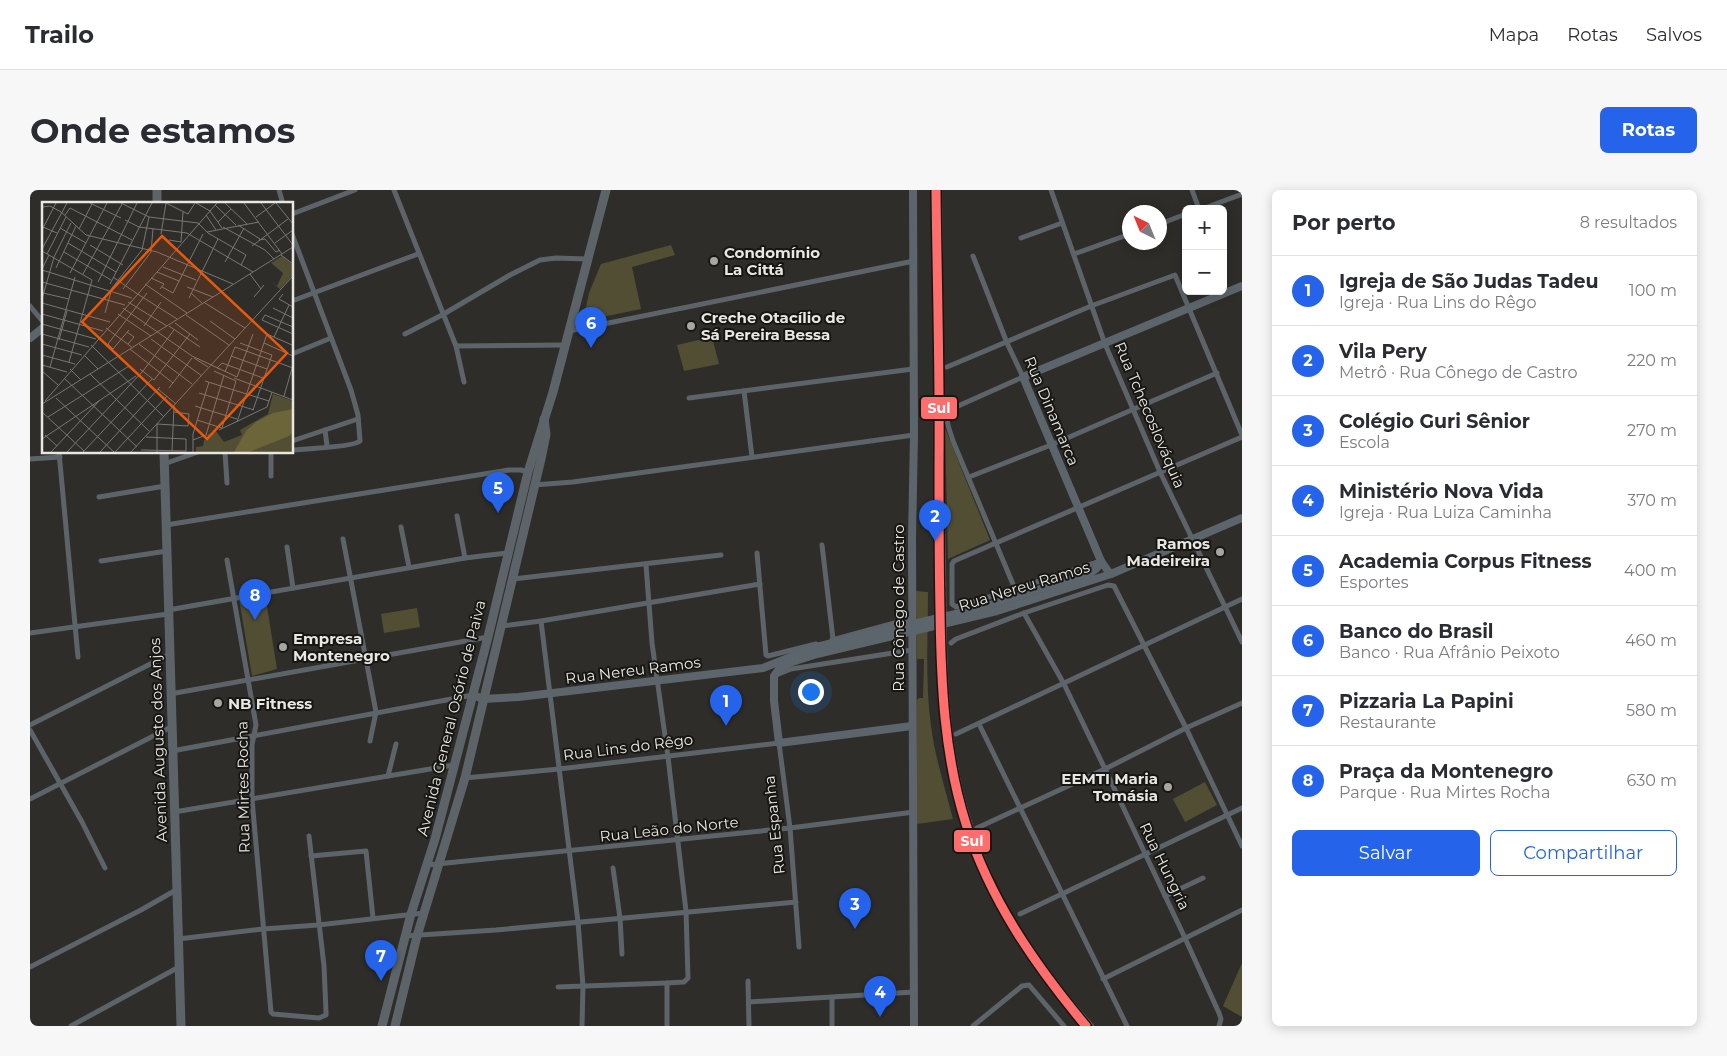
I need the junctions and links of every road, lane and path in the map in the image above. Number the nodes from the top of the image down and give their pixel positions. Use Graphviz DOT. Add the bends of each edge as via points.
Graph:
graph roads {
  1 [pos="355,190"];
  2 [pos="394,190"];
  3 [pos="606,190"];
  4 [pos="913,190"];
  5 [pos="1051,190"];
  6 [pos="1192,190"];
  7 [pos="1242,194"];
  8 [pos="1198,205"];
  9 [pos="1211,205"];
  10 [pos="294,213"];
  11 [pos="1182,216"];
  12 [pos="1167,221"];
  13 [pos="1062,223"];
  14 [pos="1122,237"];
  15 [pos="1021,238"];
  16 [pos="294,239"];
  17 [pos="418,254"];
  18 [pos="1074,254"];
  19 [pos="973,256"];
  20 [pos="587,259"];
  21 [pos="914,261"];
  22 [pos="1242,286"];
  23 [pos="315,292"];
  24 [pos="294,300"];
  25 [pos="30,306"];
  26 [pos="1092,306"];
  27 [pos="1190,308"];
  28 [pos="442,315"];
  29 [pos="42,322"];
  30 [pos="42,327"];
  31 [pos="570,331"];
  32 [pos="405,334"];
  33 [pos="30,338"];
  34 [pos="331,338"];
  35 [pos="1007,343"];
  36 [pos="1105,344"];
  37 [pos="565,345"];
  38 [pos="456,346"];
  39 [pos="294,353"];
  40 [pos="947,367"];
  41 [pos="913,369"];
  42 [pos="1217,373"];
  43 [pos="1023,378"];
  44 [pos="464,382"];
  45 [pos="744,390"];
  46 [pos="689,398"];
  47 [pos="1134,409"];
  48 [pos="544,416"];
  49 [pos="358,419"];
  50 [pos="325,430"];
  51 [pos="914,435"];
  52 [pos="1242,436"];
  53 [pos="294,440"];
  54 [pos="1051,445"];
  55 [pos="327,446"];
  56 [pos="294,450"];
  57 [pos="164,454"];
  58 [pos="192,454"];
  59 [pos="226,454"];
  60 [pos="272,454"];
  61 [pos="60,455"];
  62 [pos="752,457"];
  63 [pos="30,459"];
  64 [pos="164,464"];
  65 [pos="528,472"];
  66 [pos="1160,472"];
  67 [pos="271,476"];
  68 [pos="969,477"];
  69 [pos="228,483"];
  70 [pos="534,485"];
  71 [pos="165,486"];
  72 [pos="99,497"];
  73 [pos="1078,508"];
  74 [pos="457,516"];
  75 [pos="1242,518"];
  76 [pos="166,525"];
  77 [pos="401,527"];
  78 [pos="343,539"];
  79 [pos="1192,539"];
  80 [pos="996,544"];
  81 [pos="822,546"];
  82 [pos="287,547"];
  83 [pos="167,551"];
  84 [pos="507,553"];
  85 [pos="757,553"];
  86 [pos="721,555"];
  87 [pos="465,558"];
  88 [pos="227,560"];
  89 [pos="1101,560"];
  90 [pos="101,561"];
  91 [pos="646,565"];
  92 [pos="409,567"];
  93 [pos="1111,574"];
  94 [pos="1091,576"];
  95 [pos="350,578"];
  96 [pos="513,579"];
  97 [pos="760,584"];
  98 [pos="293,588"];
  99 [pos="1015,590"];
  100 [pos="234,598"];
  101 [pos="1242,599"];
  102 [pos="648,603"];
  103 [pos="1225,607"];
  104 [pos="168,612"];
  105 [pos="1024,613"];
  106 [pos="913,618"];
  107 [pos="541,621"];
  108 [pos="502,626"];
  109 [pos="75,628"];
  110 [pos="30,633"];
  111 [pos="488,637"];
  112 [pos="833,639"];
  113 [pos="1242,642"];
  114 [pos="951,643"];
  115 [pos="1144,645"];
  116 [pos="816,650"];
  117 [pos="912,650"];
  118 [pos="170,654"];
  119 [pos="78,657"];
  120 [pos="365,658"];
  121 [pos="763,668"];
  122 [pos="774,676"];
  123 [pos="248,681"];
  124 [pos="658,681"];
  125 [pos="1064,684"];
  126 [pos="170,694"];
  127 [pos="550,694"];
  128 [pos="473,695"];
  129 [pos="483,699"];
  130 [pos="774,701"];
  131 [pos="1242,702"];
  132 [pos="376,712"];
  133 [pos="979,724"];
  134 [pos="30,725"];
  135 [pos="912,726"];
  136 [pos="171,727"];
  137 [pos="1186,728"];
  138 [pos="30,730"];
  139 [pos="956,734"];
  140 [pos="255,735"];
  141 [pos="370,741"];
  142 [pos="779,743"];
  143 [pos="396,744"];
  144 [pos="172,751"];
  145 [pos="668,757"];
  146 [pos="455,765"];
  147 [pos="1105,769"];
  148 [pos="559,770"];
  149 [pos="388,776"];
  150 [pos="465,778"];
  151 [pos="60,784"];
  152 [pos="30,798"];
  153 [pos="252,799"];
  154 [pos="1021,807"];
  155 [pos="1242,808"];
  156 [pos="174,812"];
  157 [pos="914,812"];
  158 [pos="1227,815"];
  159 [pos="790,828"];
  160 [pos="977,828"];
  161 [pos="309,836"];
  162 [pos="678,840"];
  163 [pos="1242,846"];
  164 [pos="570,852"];
  165 [pos="1145,854"];
  166 [pos="311,856"];
  167 [pos="440,864"];
  168 [pos="427,865"];
  169 [pos="105,868"];
  170 [pos="614,868"];
  171 [pos="1203,878"];
  172 [pos="176,890"];
  173 [pos="1062,893"];
  174 [pos="1165,896"];
  175 [pos="796,902"];
  176 [pos="1242,910"];
  177 [pos="686,912"];
  178 [pos="424,913"];
  179 [pos="411,914"];
  180 [pos="1020,914"];
  181 [pos="374,918"];
  182 [pos="620,918"];
  183 [pos="578,922"];
  184 [pos="318,926"];
  185 [pos="263,929"];
  186 [pos="406,936"];
  187 [pos="417,936"];
  188 [pos="178,938"];
  189 [pos="1185,938"];
  190 [pos="799,947"];
  191 [pos="622,954"];
  192 [pos="30,967"];
  193 [pos="179,967"];
  194 [pos="1103,979"];
  195 [pos="748,981"];
  196 [pos="667,984"];
  197 [pos="583,986"];
  198 [pos="392,987"];
  199 [pos="558,988"];
  200 [pos="404,989"];
  201 [pos="914,992"];
  202 [pos="832,998"];
  203 [pos="749,1002"];
  204 [pos="582,1010"];
  205 [pos="914,1023"];
  206 [pos="71,1026"];
  207 [pos="182,1026"];
  208 [pos="382,1026"];
  209 [pos="394,1026"];
  210 [pos="577,1026"];
  211 [pos="582,1026"];
  212 [pos="667,1026"];
  213 [pos="749,1026"];
  214 [pos="832,1026"];
  215 [pos="920,1026"];
  216 [pos="973,1026"];
  217 [pos="1064,1026"];
  218 [pos="1127,1026"];
  219 [pos="1220,1026"];
  1 -- 10 [label="street"];
  2 -- 17 [label="street"];
  3 -- 20 [label="main road, Avenida General Osório de Paiva"];
  4 -- 21 [label="street, Rua Cônego de Castro"];
  5 -- 13 [label="street, Rua Tchecoslováquia"];
  6 -- 8 [label="street"];
  7 -- 9 [label="street"];
  11 -- 12 [label="street"];
  13 -- 15 [label="street"];
  13 -- 18 [label="street, Rua Tchecoslováquia"];
  14 -- 18 [label="street"];
  16 -- 23 [label="street"];
  17 -- 23 [label="street"];
  17 -- 28 [label="street"];
  18 -- 26 [label="street, Rua Tchecoslováquia"];
  19 -- 35 [label="street, Rua Dinamarca"];
  20 -- 28 [label="street" via="540,260"];
  20 -- 31 [label="main road, Avenida General Osório de Paiva"];
  21 -- 31 [label="street"];
  21 -- 41 [label="street, Rua Cônego de Castro"];
  22 -- 27 [label="street"];
  23 -- 24 [label="street"];
  23 -- 34 [label="street"];
  25 -- 29 [label="street"];
  26 -- 27 [label="street" via="1175,275"];
  26 -- 35 [label="street"];
  26 -- 36 [label="street, Rua Tchecoslováquia"];
  27 -- 36 [label="street"];
  27 -- 42 [label="street"];
  28 -- 32 [label="street"];
  28 -- 38 [label="street"];
  30 -- 33 [label="street"];
  31 -- 37 [label="main road, Avenida General Osório de Paiva"];
  34 -- 39 [label="street"];
  34 -- 49 [label="street" via="351,390"];
  35 -- 40 [label="street"];
  35 -- 43 [label="street, Rua Dinamarca"];
  36 -- 43 [label="street"];
  36 -- 47 [label="street, Rua Tchecoslováquia"];
  37 -- 38 [label="street"];
  37 -- 48 [label="main road, Avenida General Osório de Paiva"];
  38 -- 44 [label="street"];
  41 -- 45 [label="street"];
  41 -- 51 [label="street, Rua Cônego de Castro"];
  42 -- 47 [label="street"];
  42 -- 52 [label="street"];
  43 -- 54 [label="street, Rua Dinamarca"];
  43 -- 68 [label="street" via="948,411 950,433"];
  45 -- 46 [label="street"];
  45 -- 62 [label="street"];
  47 -- 54 [label="street"];
  47 -- 66 [label="street, Rua Tchecoslováquia"];
  48 -- 65 [label="main road, Avenida General Osório de Paiva"];
  48 -- 70 [label="main road, Avenida General Osório de Paiva" via="546,434"];
  49 -- 50 [label="street"];
  49 -- 55 [label="street" via="359,442"];
  50 -- 53 [label="street"];
  50 -- 55 [label="street"];
  51 -- 62 [label="street"];
  51 -- 106 [label="street, Rua Cônego de Castro"];
  52 -- 66 [label="street"];
  54 -- 68 [label="street"];
  54 -- 73 [label="street, Rua Dinamarca"];
  55 -- 56 [label="street"];
  57 -- 64 [label="main road, Avenida Augusto dos Anjos"];
  58 -- 64 [label="street"];
  59 -- 69 [label="street"];
  60 -- 67 [label="street"];
  61 -- 63 [label="street"];
  61 -- 109 [label="street"];
  62 -- 70 [label="street"];
  64 -- 71 [label="main road, Avenida Augusto dos Anjos"];
  65 -- 76 [label="street" via="510,470"];
  65 -- 84 [label="main road, Avenida General Osório de Paiva"];
  66 -- 73 [label="street"];
  66 -- 79 [label="street, Rua Tchecoslováquia"];
  68 -- 80 [label="street"];
  70 -- 96 [label="main road, Avenida General Osório de Paiva"];
  71 -- 72 [label="street"];
  71 -- 76 [label="main road, Avenida Augusto dos Anjos"];
  73 -- 80 [label="street"];
  73 -- 89 [label="street, Rua Dinamarca"];
  74 -- 87 [label="street"];
  75 -- 79 [label="street, Rua Nereu Ramos"];
  76 -- 83 [label="main road, Avenida Augusto dos Anjos"];
  77 -- 92 [label="street"];
  78 -- 95 [label="street"];
  79 -- 93 [label="street, Rua Nereu Ramos"];
  79 -- 103 [label="street, Rua Tchecoslováquia"];
  80 -- 99 [label="street"];
  80 -- 99 [label="street, Rua Nereu Ramos" via="953,562 952,604 956,607"];
  81 -- 112 [label="street"];
  82 -- 98 [label="street"];
  83 -- 90 [label="street"];
  83 -- 104 [label="main road, Avenida Augusto dos Anjos"];
  84 -- 87 [label="street"];
  84 -- 111 [label="main road, Avenida General Osório de Paiva"];
  85 -- 97 [label="street"];
  86 -- 91 [label="street"];
  87 -- 92 [label="street"];
  88 -- 100 [label="street, Rua Mirtes Rocha"];
  89 -- 93 [label="street, Rua Dinamarca"];
  89 -- 94 [label="street"];
  89 -- 99 [label="street, Rua Nereu Ramos"];
  91 -- 96 [label="street"];
  91 -- 102 [label="street"];
  92 -- 95 [label="street"];
  93 -- 94 [label="street, Rua Nereu Ramos"];
  94 -- 116 [label="street, Rua Nereu Ramos" via="988,613"];
  95 -- 98 [label="street"];
  95 -- 120 [label="street"];
  96 -- 108 [label="main road, Avenida General Osório de Paiva"];
  97 -- 102 [label="street"];
  97 -- 112 [label="street" via="768,656"];
  98 -- 100 [label="street"];
  100 -- 104 [label="street"];
  100 -- 123 [label="street, Rua Mirtes Rocha"];
  101 -- 103 [label="street"];
  102 -- 107 [label="street"];
  102 -- 124 [label="street"];
  103 -- 113 [label="street, Rua Tchecoslováquia"];
  103 -- 115 [label="street"];
  104 -- 109 [label="street"];
  104 -- 118 [label="main road, Avenida Augusto dos Anjos"];
  105 -- 114 [label="street, Rua Nereu Ramos"];
  105 -- 115 [label="street, Rua Nereu Ramos" via="1112,585"];
  105 -- 125 [label="street, Rua Hungria"];
  106 -- 112 [label="street"];
  106 -- 117 [label="street, Rua Cônego de Castro"];
  107 -- 108 [label="street"];
  107 -- 127 [label="street"];
  108 -- 129 [label="main road, Avenida General Osório de Paiva"];
  109 -- 110 [label="street"];
  109 -- 119 [label="street"];
  111 -- 120 [label="street"];
  111 -- 128 [label="main road, Avenida General Osório de Paiva"];
  115 -- 125 [label="street"];
  115 -- 137 [label="street"];
  116 -- 121 [label="street, Rua Nereu Ramos"];
  116 -- 122 [label="street, Rua Nereu Ramos" via="789,663"];
  117 -- 122 [label="street" via="791,669"];
  117 -- 135 [label="street, Rua Cônego de Castro"];
  118 -- 126 [label="main road, Avenida Augusto dos Anjos"];
  118 -- 134 [label="street"];
  120 -- 123 [label="street"];
  120 -- 132 [label="street"];
  121 -- 124 [label="street, Rua Nereu Ramos"];
  121 -- 130 [label="street, Rua Espanha" via="768,673"];
  122 -- 130 [label="street, Rua Espanha"];
  123 -- 126 [label="street"];
  123 -- 140 [label="street, Rua Mirtes Rocha"];
  124 -- 127 [label="street, Rua Nereu Ramos"];
  124 -- 145 [label="street"];
  125 -- 133 [label="street"];
  125 -- 147 [label="street, Rua Hungria"];
  126 -- 136 [label="main road, Avenida Augusto dos Anjos"];
  127 -- 129 [label="street, Rua Nereu Ramos"];
  127 -- 148 [label="street"];
  128 -- 129 [label="street, Rua Nereu Ramos"];
  128 -- 132 [label="street"];
  128 -- 146 [label="main road, Avenida General Osório de Paiva"];
  129 -- 150 [label="main road, Avenida General Osório de Paiva"];
  130 -- 142 [label="street, Rua Espanha"];
  131 -- 137 [label="street"];
  132 -- 140 [label="street"];
  132 -- 141 [label="street"];
  133 -- 139 [label="street"];
  133 -- 154 [label="street"];
  135 -- 142 [label="street, Rua Lins do Rêgo"];
  135 -- 157 [label="street, Rua Cônego de Castro"];
  136 -- 144 [label="main road, Avenida Augusto dos Anjos"];
  136 -- 151 [label="street"];
  137 -- 147 [label="street"];
  137 -- 158 [label="street"];
  138 -- 151 [label="street"];
  140 -- 144 [label="street"];
  140 -- 153 [label="street, Rua Mirtes Rocha" via="252,745"];
  142 -- 145 [label="street, Rua Lins do Rêgo"];
  142 -- 159 [label="street, Rua Espanha"];
  143 -- 149 [label="street"];
  144 -- 156 [label="main road, Avenida Augusto dos Anjos"];
  145 -- 148 [label="street, Rua Lins do Rêgo"];
  145 -- 162 [label="street"];
  146 -- 149 [label="street"];
  146 -- 168 [label="main road, Avenida General Osório de Paiva"];
  147 -- 154 [label="street"];
  147 -- 165 [label="street, Rua Hungria"];
  148 -- 150 [label="street, Rua Lins do Rêgo"];
  148 -- 164 [label="street"];
  149 -- 153 [label="street"];
  150 -- 167 [label="main road, Avenida General Osório de Paiva"];
  151 -- 152 [label="street"];
  151 -- 169 [label="street"];
  153 -- 156 [label="street"];
  153 -- 185 [label="street, Rua Mirtes Rocha"];
  154 -- 160 [label="street"];
  154 -- 173 [label="street"];
  155 -- 158 [label="street"];
  156 -- 172 [label="main road, Avenida Augusto dos Anjos"];
  157 -- 159 [label="street, Rua Leão do Norte"];
  157 -- 201 [label="street, Rua Cônego de Castro"];
  158 -- 163 [label="street"];
  158 -- 165 [label="street"];
  159 -- 162 [label="street, Rua Leão do Norte"];
  159 -- 175 [label="street, Rua Espanha"];
  161 -- 166 [label="street"];
  162 -- 164 [label="street, Rua Leão do Norte"];
  162 -- 177 [label="street"];
  164 -- 167 [label="street, Rua Leão do Norte"];
  164 -- 183 [label="street"];
  165 -- 173 [label="street"];
  165 -- 174 [label="street, Rua Hungria"];
  166 -- 181 [label="street" via="366,851"];
  166 -- 184 [label="street"];
  167 -- 168 [label="street, Rua Leão do Norte"];
  167 -- 178 [label="main road, Avenida General Osório de Paiva"];
  168 -- 179 [label="main road, Avenida General Osório de Paiva"];
  170 -- 182 [label="street"];
  171 -- 174 [label="street"];
  172 -- 188 [label="main road, Avenida Augusto dos Anjos"];
  172 -- 192 [label="street"];
  173 -- 180 [label="street"];
  173 -- 194 [label="street"];
  174 -- 189 [label="street, Rua Hungria"];
  175 -- 177 [label="street"];
  175 -- 190 [label="street, Rua Espanha"];
  176 -- 189 [label="street"];
  177 -- 182 [label="street"];
  177 -- 196 [label="street" via="688,978 684,982"];
  178 -- 179 [label="street"];
  178 -- 187 [label="main road, Avenida General Osório de Paiva"];
  179 -- 181 [label="street"];
  179 -- 186 [label="main road, Avenida General Osório de Paiva"];
  181 -- 184 [label="street"];
  182 -- 183 [label="street"];
  182 -- 191 [label="street"];
  183 -- 187 [label="street"];
  183 -- 197 [label="street"];
  184 -- 185 [label="street"];
  184 -- 185 [label="street, Rua Mirtes Rocha" via="326,1014 319,1018 272,1014"];
  185 -- 188 [label="street"];
  186 -- 187 [label="street"];
  186 -- 198 [label="main road, Avenida General Osório de Paiva"];
  187 -- 200 [label="main road, Avenida General Osório de Paiva"];
  188 -- 193 [label="main road, Avenida Augusto dos Anjos"];
  189 -- 194 [label="street"];
  189 -- 219 [label="street, Rua Hungria" via="1219,1013"];
  193 -- 206 [label="street"];
  193 -- 207 [label="main road, Avenida Augusto dos Anjos"];
  194 -- 218 [label="street"];
  195 -- 203 [label="street"];
  196 -- 197 [label="street"];
  196 -- 212 [label="street"];
  197 -- 199 [label="street"];
  197 -- 204 [label="street"];
  198 -- 200 [label="main road"];
  198 -- 208 [label="main road, Avenida General Osório de Paiva"];
  200 -- 209 [label="main road, Avenida General Osório de Paiva"];
  201 -- 202 [label="street"];
  201 -- 205 [label="street, Rua Cônego de Castro"];
  202 -- 203 [label="street"];
  202 -- 214 [label="street"];
  203 -- 213 [label="street"];
  204 -- 210 [label="street"];
  204 -- 211 [label="street"];
  205 -- 215 [label="street"];
  216 -- 217 [label="street" via="1026,984"];
}
